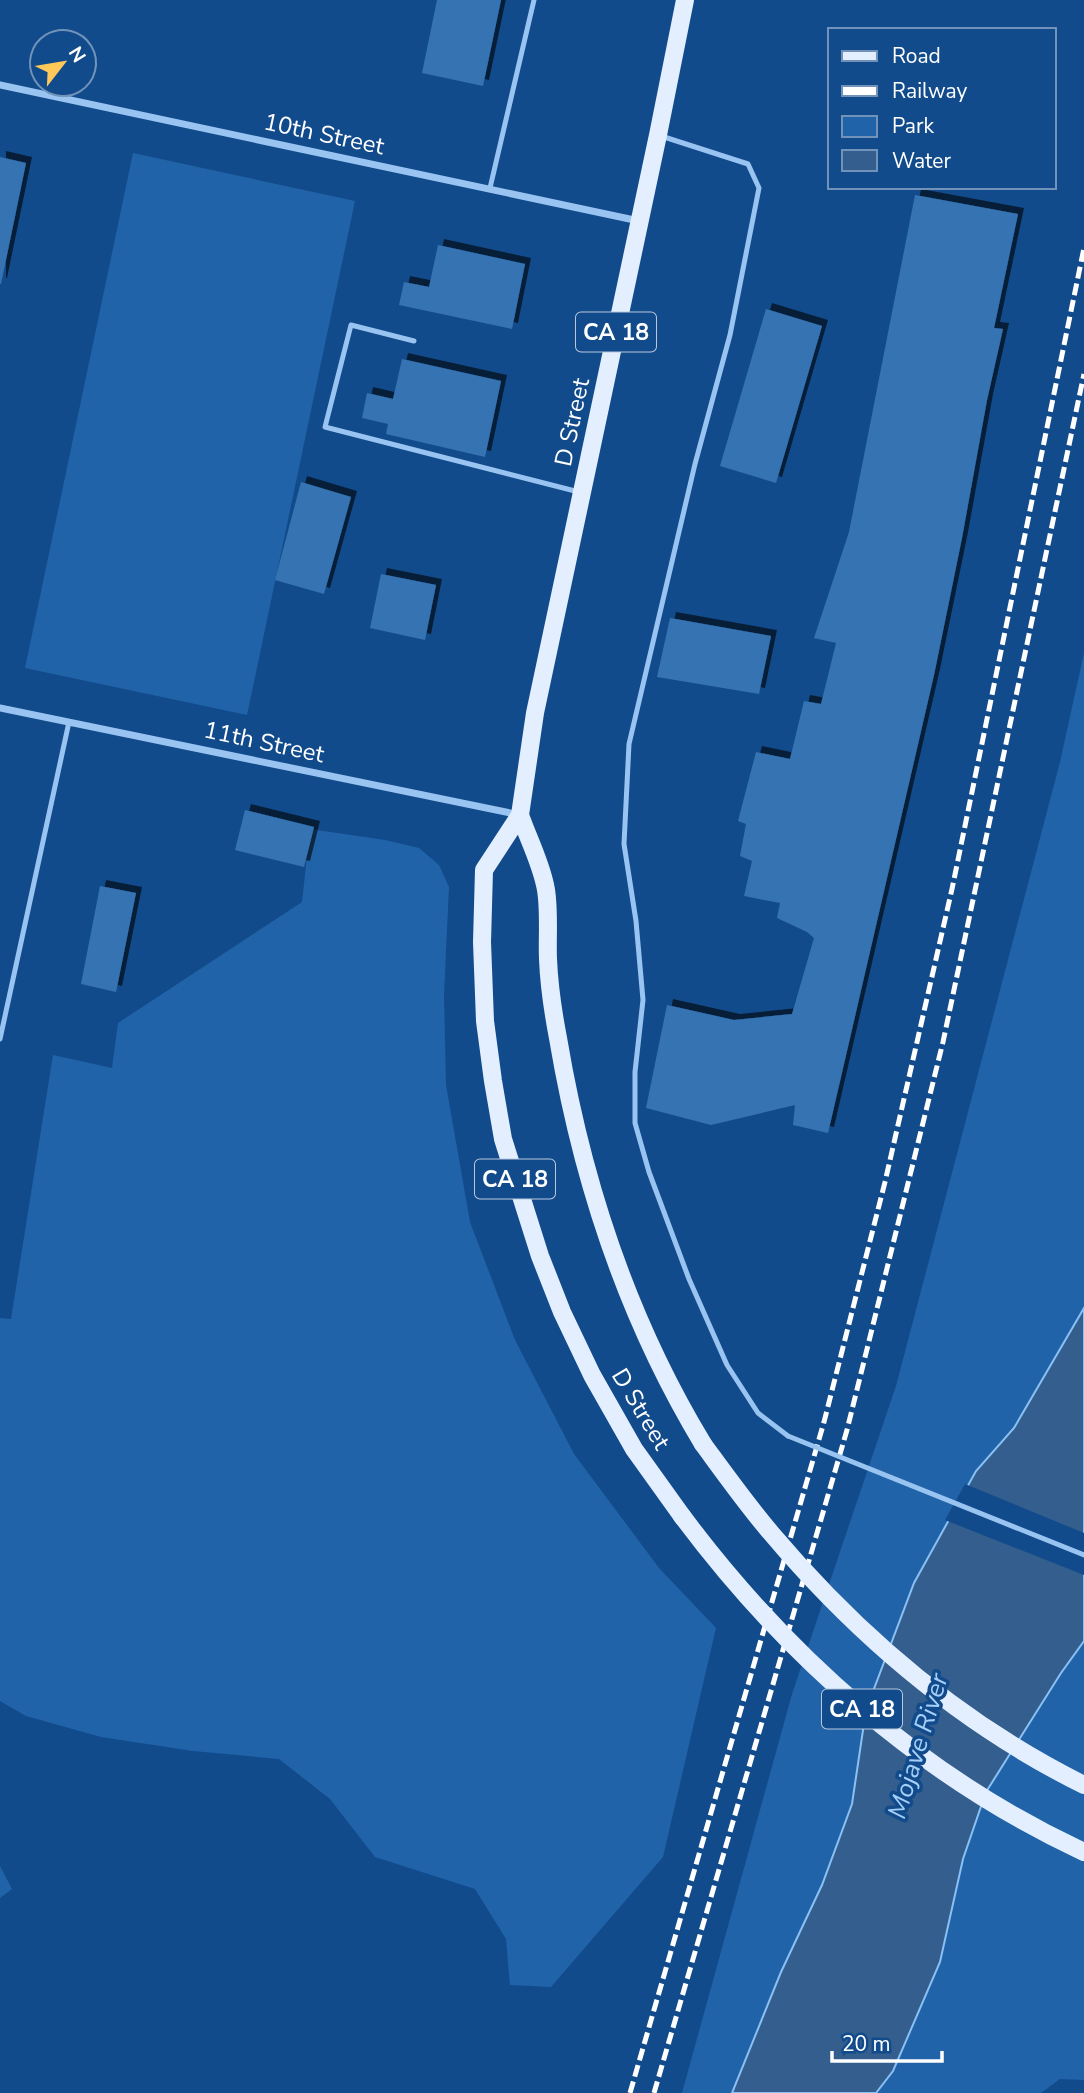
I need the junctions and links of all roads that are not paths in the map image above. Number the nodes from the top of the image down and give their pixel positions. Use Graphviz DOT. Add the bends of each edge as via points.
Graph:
graph roads {
  1 [pos="534,0"];
  2 [pos="685,0"];
  3 [pos="0,85"];
  4 [pos="659,135"];
  5 [pos="490,188"];
  6 [pos="640,221"];
  7 [pos="414,341"];
  8 [pos="582,492"];
  9 [pos="0,708"];
  10 [pos="69,722"];
  11 [pos="520,815"];
  12 [pos="0,1039"];
  13 [pos="1084,1555"];
  14 [pos="1084,1785"];
  15 [pos="1084,1852"];
  1 -- 5 [label="lane"];
  2 -- 4 [label="main road, D Street / CA 18"];
  3 -- 5 [label="street, 10th Street"];
  4 -- 6 [label="main road, D Street / CA 18"];
  4 -- 13 [label="lane, bridge" via="748,164 759,188 730,335 629,744 624,844 643,1000 635,1123 649,1172 727,1364 758,1412 788,1436"];
  5 -- 6 [label="street, 10th Street"];
  6 -- 8 [label="main road, D Street / CA 18"];
  7 -- 8 [label="lane" via="351,325 325,427"];
  8 -- 11 [label="main road, D Street / CA 18" via="535,713"];
  9 -- 10 [label="street, 11th Street"];
  10 -- 11 [label="street, 11th Street"];
  10 -- 12 [label="lane"];
  11 -- 14 [label="main road, D Street / CA 18, bridge" via="546,886 548,964 557,1035 584,1163 602,1224 671,1389 742,1497 799,1565 864,1631 981,1725"];
  11 -- 15 [label="main road, D Street / CA 18, bridge" via="484,870 485,1021 503,1139 540,1256 586,1363 634,1449 719,1564 770,1623 847,1697 944,1773"];
}
